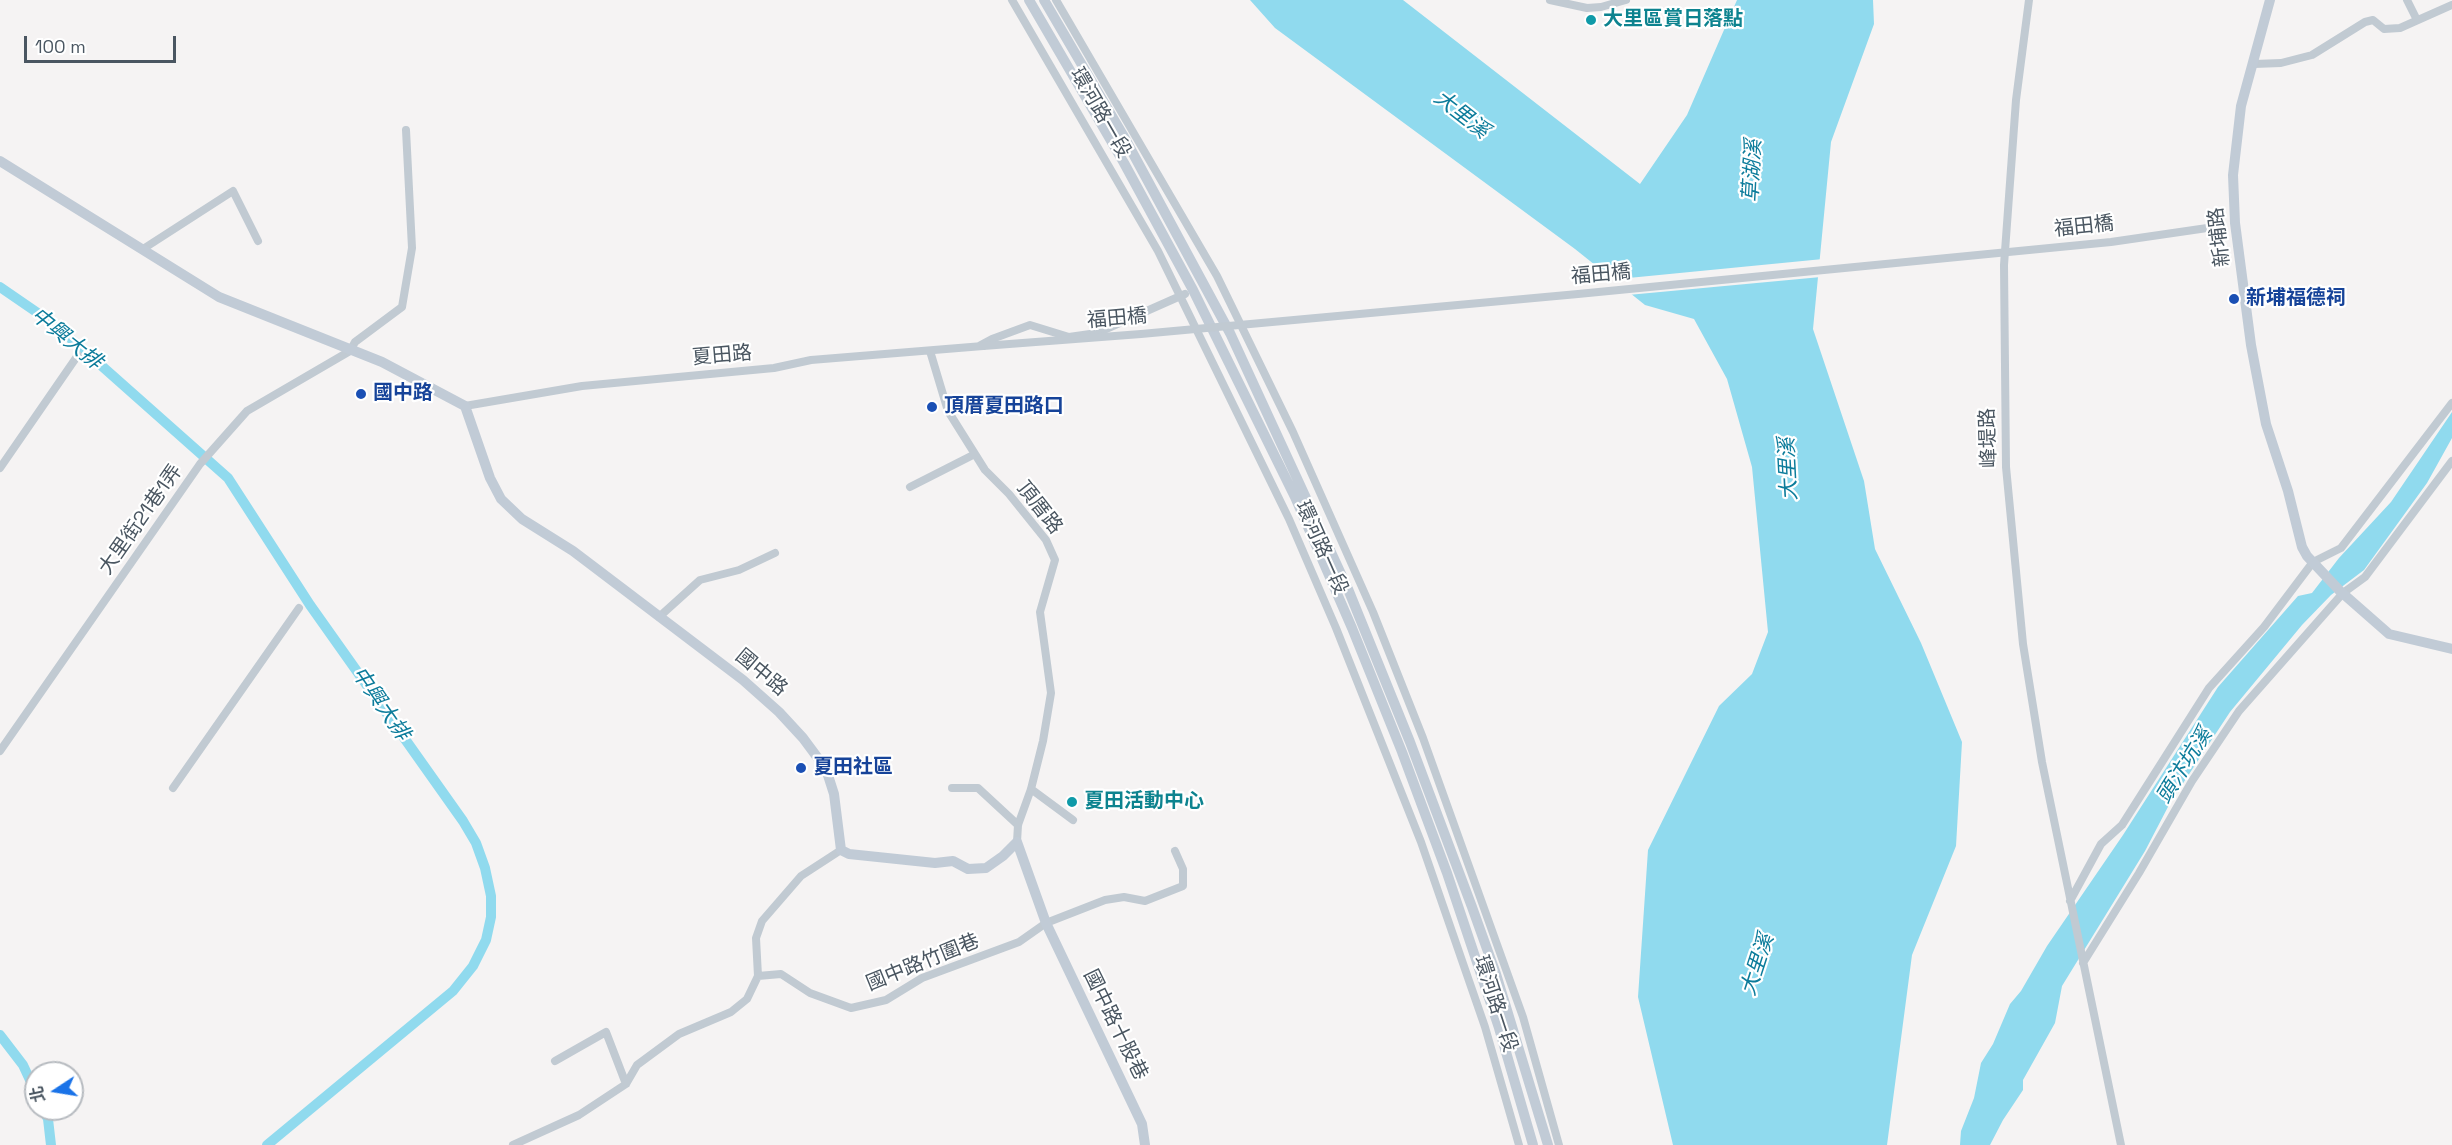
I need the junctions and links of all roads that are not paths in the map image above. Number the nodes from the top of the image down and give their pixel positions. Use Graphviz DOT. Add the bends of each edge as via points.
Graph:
graph roads {
  1 [pos="1012,0"];
  2 [pos="1029,0"];
  3 [pos="1044,0"];
  4 [pos="1056,0"];
  5 [pos="1550,0"];
  6 [pos="1626,0"];
  7 [pos="2029,0"];
  8 [pos="2271,0"];
  9 [pos="2407,0"];
  10 [pos="2452,4"];
  11 [pos="2417,20"];
  12 [pos="2254,64"];
  13 [pos="406,130"];
  14 [pos="0,161"];
  15 [pos="2235,223"];
  16 [pos="258,241"];
  17 [pos="142,249"];
  18 [pos="1217,276"];
  19 [pos="1204,284"];
  20 [pos="1193,290"];
  21 [pos="1182,295"];
  22 [pos="981,346"];
  23 [pos="350,351"];
  24 [pos="930,351"];
  25 [pos="78,356"];
  26 [pos="2452,403"];
  27 [pos="465,406"];
  28 [pos="975,454"];
  29 [pos="2452,461"];
  30 [pos="0,468"];
  31 [pos="910,487"];
  32 [pos="775,553"];
  33 [pos="2316,565"];
  34 [pos="2342,592"];
  35 [pos="299,608"];
  36 [pos="659,617"];
  37 [pos="2452,649"];
  38 [pos="0,751"];
  39 [pos="173,788"];
  40 [pos="952,788"];
  41 [pos="1031,789"];
  42 [pos="1073,820"];
  43 [pos="1018,825"];
  44 [pos="1017,842"];
  45 [pos="841,850"];
  46 [pos="1175,851"];
  47 [pos="2070,901"];
  48 [pos="1046,923"];
  49 [pos="2084,963"];
  50 [pos="758,976"];
  51 [pos="555,1061"];
  52 [pos="626,1084"];
  53 [pos="513,1145"];
  54 [pos="1145,1145"];
  55 [pos="1519,1145"];
  56 [pos="1533,1145"];
  57 [pos="1548,1145"];
  58 [pos="1559,1145"];
  59 [pos="2121,1145"];
  1 -- 21 [label="street, 環河路一段"];
  2 -- 20 [label="street, 環河路一段"];
  3 -- 19 [label="street, 環河路一段" via="1124,135"];
  4 -- 18 [label="street, 環河路一段"];
  5 -- 6 [label="street" via="1587,8"];
  7 -- 47 [label="street, 峰堤路" via="2016,100 2004,265 2006,467 2023,644"];
  8 -- 12 [label="street, 新埔路"];
  9 -- 11 [label="street"];
  10 -- 11 [label="street"];
  11 -- 12 [label="street" via="2400,28 2384,28 2373,20 2365,22 2312,55 2281,63"];
  12 -- 15 [label="street, 新埔路" via="2241,106 2237,136 2233,175"];
  13 -- 23 [label="street, 大里街21巷1弄" via="412,248 402,307 355,342"];
  14 -- 17 [label="street"];
  15 -- 22 [label="street, 福田橋, bridge" via="2111,242"];
  15 -- 33 [label="street, 新埔路" via="2266,424 2302,547"];
  16 -- 17 [label="street" via="233,191"];
  17 -- 23 [label="street" via="219,297"];
  18 -- 19 [label="street"];
  18 -- 58 [label="street, 環河路一段" via="1293,432 1373,612 1423,738 1523,1017"];
  19 -- 20 [label="street"];
  19 -- 57 [label="street, 環河路一段" via="1266,408 1348,589 1410,742 1488,952"];
  20 -- 21 [label="street"];
  20 -- 56 [label="street, 環河路一段" via="1294,498 1398,741 1499,1028"];
  21 -- 22 [label="street" via="1097,333 1069,337 1030,325"];
  21 -- 55 [label="street, 環河路一段" via="1289,519 1379,734 1485,1028"];
  22 -- 24 [label="street, 夏田路"];
  23 -- 27 [label="street" via="382,362"];
  23 -- 38 [label="street, 大里街21巷1弄" via="247,411 201,464"];
  24 -- 27 [label="street, 夏田路" via="582,386"];
  24 -- 28 [label="street, 頂厝路" via="948,411"];
  25 -- 30 [label="street"];
  26 -- 33 [label="street" via="2341,548"];
  27 -- 36 [label="street, 國中路" via="501,499 522,519 573,551"];
  28 -- 31 [label="street"];
  28 -- 41 [label="street, 頂厝路" via="1046,540 1055,560 1040,612 1051,693"];
  29 -- 34 [label="street" via="2366,577"];
  32 -- 36 [label="street" via="739,570 700,580"];
  33 -- 34 [label="street, 新埔路"];
  33 -- 47 [label="street" via="2209,688 2122,825 2101,844"];
  34 -- 37 [label="street" via="2390,634"];
  34 -- 49 [label="street" via="2239,711 2192,781"];
  35 -- 39 [label="street"];
  36 -- 45 [label="street, 國中路" via="743,680 803,738 826,769 834,794"];
  40 -- 43 [label="street" via="978,788"];
  41 -- 42 [label="street"];
  41 -- 43 [label="street, 頂厝路"];
  43 -- 44 [label="street, 頂厝路"];
  44 -- 45 [label="street" via="986,868 968,869 953,861 894,860 849,855"];
  44 -- 48 [label="street"];
  45 -- 50 [label="street" via="801,876 762,921 756,938"];
  46 -- 48 [label="street, 國中路竹圍巷" via="1183,869 1184,886 1145,901 1124,897 1105,900"];
  47 -- 49 [label="street"];
  48 -- 50 [label="street, 國中路竹圍巷" via="1019,942 922,978 885,1000 851,1008 810,993 781,974"];
  48 -- 54 [label="street, 國中路十股巷" via="1142,1124"];
  49 -- 59 [label="street"];
  50 -- 52 [label="street" via="747,999 731,1012 679,1034 637,1065"];
  51 -- 52 [label="street" via="606,1032"];
  52 -- 53 [label="street" via="579,1115"];
}
